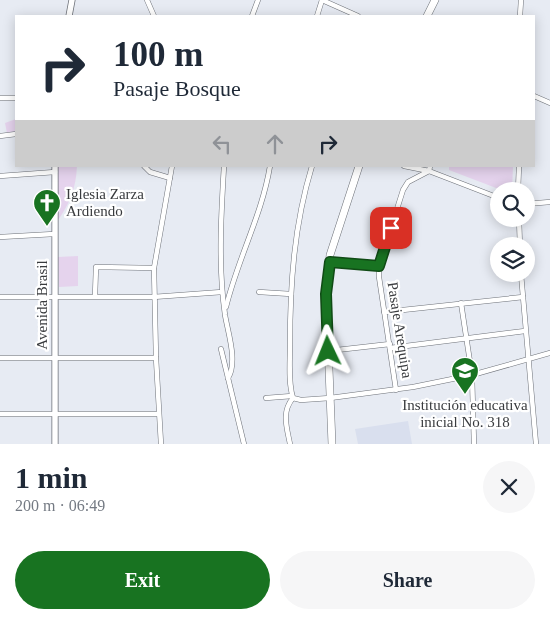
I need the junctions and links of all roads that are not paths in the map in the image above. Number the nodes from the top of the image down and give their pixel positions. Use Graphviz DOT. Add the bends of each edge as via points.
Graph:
graph roads {
  1 [pos="72,0"];
  2 [pos="147,0"];
  3 [pos="258,0"];
  4 [pos="322,0"];
  5 [pos="435,0"];
  6 [pos="521,0"];
  7 [pos="69,15"];
  8 [pos="154,15"];
  9 [pos="252,15"];
  10 [pos="317,15"];
  11 [pos="356,15"];
  12 [pos="428,15"];
  13 [pos="520,15"];
  14 [pos="535,96"];
  15 [pos="0,98"];
  16 [pos="15,98"];
  17 [pos="550,103"];
  18 [pos="15,134"];
  19 [pos="0,136"];
  20 [pos="145,167"];
  21 [pos="172,167"];
  22 [pos="224,167"];
  23 [pos="270,167"];
  24 [pos="312,167"];
  25 [pos="359,167"];
  26 [pos="416,167"];
  27 [pos="519,167"];
  28 [pos="429,168"];
  29 [pos="55,169"];
  30 [pos="0,176"];
  31 [pos="170,178"];
  32 [pos="518,182"];
  33 [pos="490,194"];
  34 [pos="550,202"];
  35 [pos="535,203"];
  36 [pos="54,234"];
  37 [pos="0,237"];
  38 [pos="330,262"];
  39 [pos="379,266"];
  40 [pos="154,268"];
  41 [pos="521,282"];
  42 [pos="222,292"];
  43 [pos="259,292"];
  44 [pos="291,294"];
  45 [pos="54,296"];
  46 [pos="95,296"];
  47 [pos="522,296"];
  48 [pos="0,297"];
  49 [pos="154,297"];
  50 [pos="461,303"];
  51 [pos="225,310"];
  52 [pos="384,312"];
  53 [pos="525,332"];
  54 [pos="467,338"];
  55 [pos="390,346"];
  56 [pos="221,348"];
  57 [pos="328,351"];
  58 [pos="550,353"];
  59 [pos="0,358"];
  60 [pos="54,358"];
  61 [pos="156,358"];
  62 [pos="528,358"];
  63 [pos="472,375"];
  64 [pos="228,378"];
  65 [pos="396,390"];
  66 [pos="292,397"];
  67 [pos="266,398"];
  68 [pos="330,398"];
  69 [pos="0,414"];
  70 [pos="55,414"];
  71 [pos="158,414"];
  72 [pos="55,444"];
  73 [pos="161,444"];
  74 [pos="244,444"];
  75 [pos="290,444"];
  76 [pos="332,444"];
  77 [pos="474,444"];
  78 [pos="536,444"];
  1 -- 7 [label="street"];
  2 -- 8 [label="street"];
  3 -- 9 [label="street"];
  4 -- 10 [label="street"];
  4 -- 11 [label="street"];
  5 -- 12 [label="main road"];
  6 -- 13 [label="street"];
  14 -- 17 [label="street"];
  15 -- 16 [label="street"];
  18 -- 19 [label="street"];
  20 -- 31 [label="street" via="150,172"];
  21 -- 31 [label="street"];
  22 -- 42 [label="street"];
  23 -- 51 [label="street" via="262,205 234,276"];
  24 -- 44 [label="street" via="297,230"];
  25 -- 38 [label="main road"];
  26 -- 28 [label="street"];
  27 -- 32 [label="street"];
  28 -- 33 [label="street"];
  28 -- 39 [label="street, Pasaje Arequipa" via="408,182 403,190"];
  29 -- 30 [label="street"];
  29 -- 36 [label="street, Avenida Brasil"];
  31 -- 40 [label="street"];
  34 -- 35 [label="street"];
  36 -- 37 [label="street"];
  36 -- 45 [label="street, Avenida Brasil"];
  38 -- 39 [label="street"];
  38 -- 57 [label="main road" via="326,294"];
  39 -- 52 [label="street, Pasaje Arequipa"];
  40 -- 46 [label="street" via="96,266"];
  40 -- 49 [label="street"];
  41 -- 47 [label="street"];
  42 -- 49 [label="street"];
  42 -- 51 [label="street"];
  43 -- 44 [label="street"];
  44 -- 66 [label="street"];
  45 -- 46 [label="street"];
  45 -- 48 [label="street"];
  45 -- 60 [label="street, Avenida Brasil"];
  46 -- 49 [label="street"];
  47 -- 50 [label="street"];
  47 -- 53 [label="street"];
  49 -- 61 [label="street"];
  50 -- 52 [label="street"];
  50 -- 54 [label="street"];
  51 -- 64 [label="street" via="233,366"];
  52 -- 55 [label="street, Pasaje Arequipa"];
  53 -- 54 [label="street"];
  53 -- 62 [label="street"];
  54 -- 55 [label="street"];
  54 -- 63 [label="street"];
  55 -- 57 [label="street"];
  55 -- 65 [label="street, Pasaje Arequipa"];
  56 -- 64 [label="street"];
  57 -- 68 [label="main road"];
  58 -- 62 [label="street"];
  59 -- 60 [label="street"];
  60 -- 61 [label="street"];
  60 -- 70 [label="street, Avenida Brasil"];
  61 -- 71 [label="street"];
  62 -- 63 [label="street"];
  62 -- 78 [label="street"];
  63 -- 65 [label="street"];
  63 -- 77 [label="street"];
  64 -- 74 [label="street"];
  65 -- 68 [label="street"];
  66 -- 67 [label="street"];
  66 -- 68 [label="street" via="296,400"];
  66 -- 75 [label="street" via="286,405 285,416"];
  68 -- 76 [label="main road"];
  69 -- 70 [label="street"];
  70 -- 71 [label="street"];
  70 -- 72 [label="street, Avenida Brasil"];
  71 -- 73 [label="street"];
}
